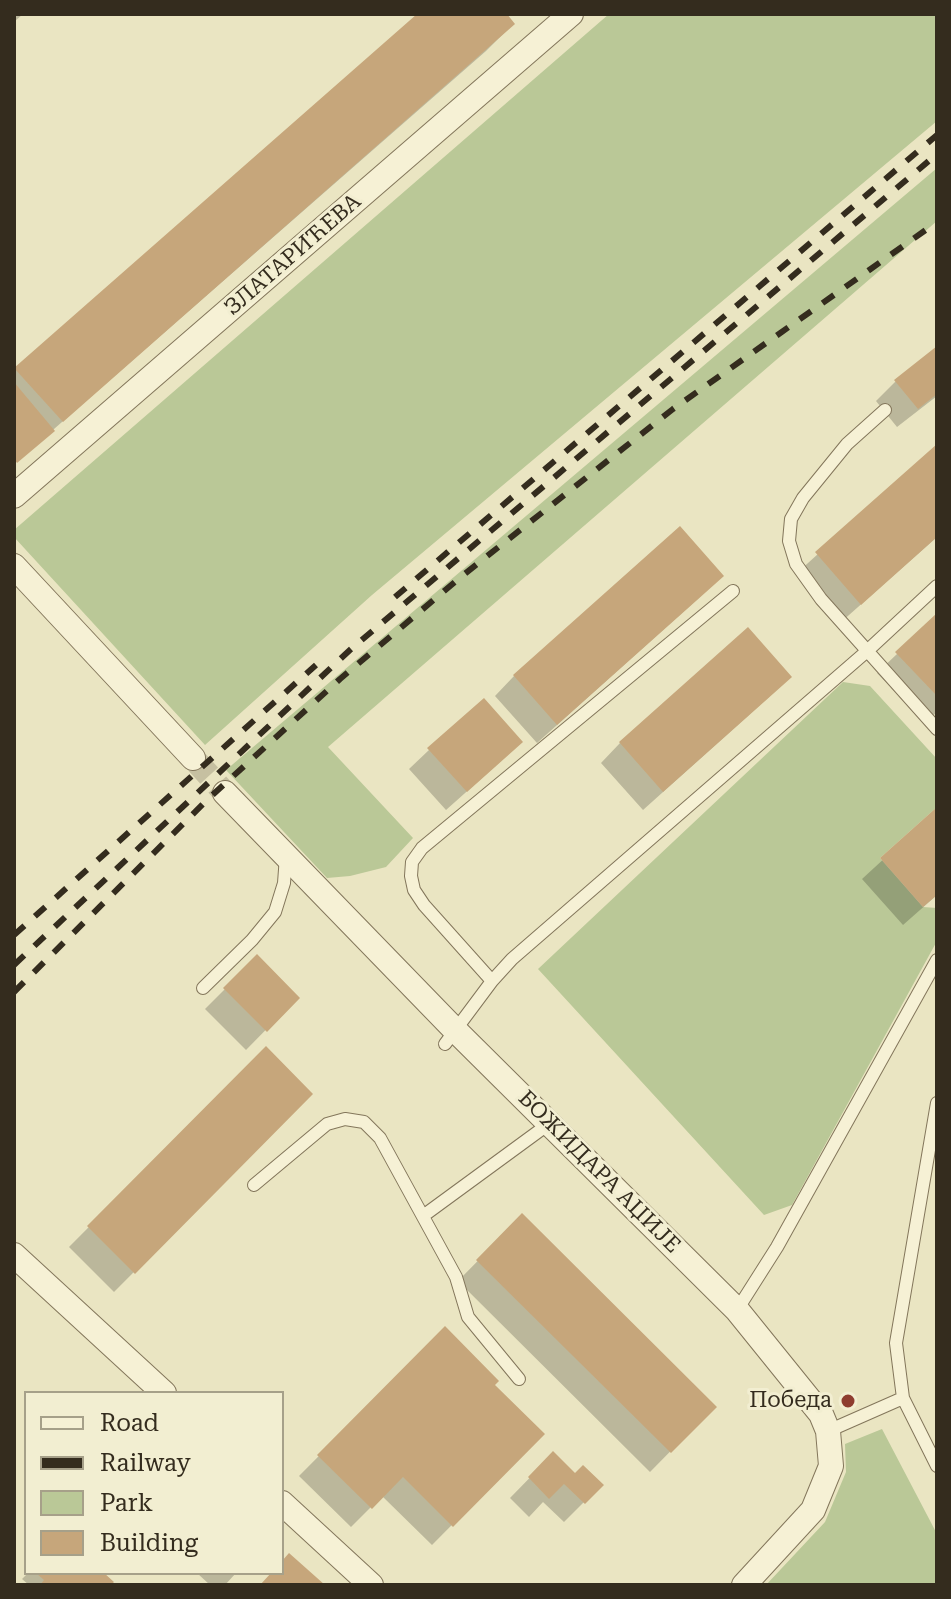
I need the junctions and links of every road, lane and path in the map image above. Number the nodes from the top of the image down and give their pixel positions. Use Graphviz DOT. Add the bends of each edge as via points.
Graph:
graph roads {
  1 [pos="571,14"];
  2 [pos="885,410"];
  3 [pos="14,496"];
  4 [pos="14,566"];
  5 [pos="937,586"];
  6 [pos="733,591"];
  7 [pos="866,652"];
  8 [pos="937,729"];
  9 [pos="193,758"];
  10 [pos="225,793"];
  11 [pos="286,856"];
  12 [pos="937,960"];
  13 [pos="492,981"];
  14 [pos="203,988"];
  15 [pos="451,1037"];
  16 [pos="937,1103"];
  17 [pos="550,1123"];
  18 [pos="254,1185"];
  19 [pos="423,1216"];
  20 [pos="16,1260"];
  21 [pos="737,1310"];
  22 [pos="519,1379"];
  23 [pos="162,1391"];
  24 [pos="903,1398"];
  25 [pos="828,1431"];
  26 [pos="937,1466"];
  27 [pos="284,1505"];
  28 [pos="371,1585"];
  29 [pos="744,1585"];
  1 -- 3 [label="street, ЗЛАТАРИЋЕВА"];
  2 -- 7 [label="lane" via="847,444 803,498 791,519 789,541 796,564"];
  4 -- 9 [label="street"];
  5 -- 7 [label="lane"];
  6 -- 13 [label="lane" via="422,848 412,862 414,890 424,905"];
  7 -- 8 [label="lane"];
  7 -- 13 [label="lane"];
  10 -- 11 [label="street, БОЖИДАРА АЏИЈЕ"];
  11 -- 14 [label="lane" via="275,912"];
  11 -- 15 [label="street, БОЖИДАРА АЏИЈЕ"];
  12 -- 21 [label="lane"];
  13 -- 15 [label="lane"];
  15 -- 17 [label="street, БОЖИДАРА АЏИЈЕ"];
  16 -- 24 [label="lane" via="896,1343"];
  17 -- 19 [label="lane"];
  17 -- 21 [label="street, БОЖИДАРА АЏИЈЕ"];
  18 -- 19 [label="lane" via="327,1124 345,1119 364,1122 380,1138"];
  19 -- 22 [label="lane" via="456,1277 468,1317"];
  20 -- 23 [label="street"];
  21 -- 25 [label="street, БОЖИДАРА АЏИЈЕ" via="821,1414"];
  24 -- 25 [label="lane"];
  24 -- 26 [label="lane"];
  25 -- 29 [label="street, БОЖИДАРА АЏИЈЕ" via="831,1466 813,1510"];
  27 -- 28 [label="street"];
}
